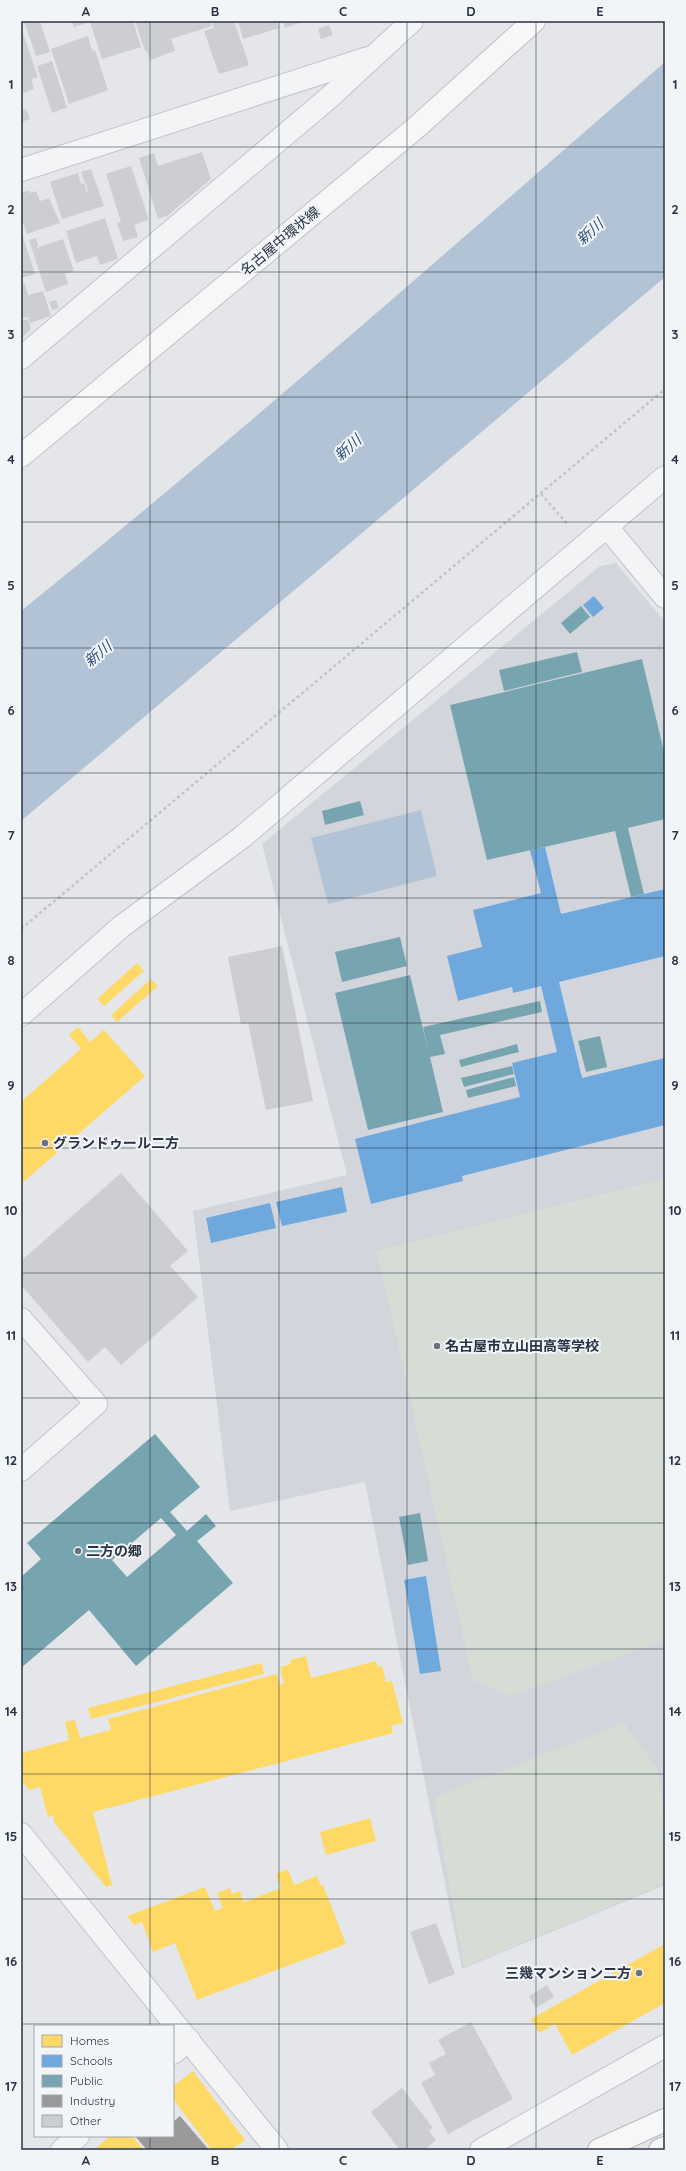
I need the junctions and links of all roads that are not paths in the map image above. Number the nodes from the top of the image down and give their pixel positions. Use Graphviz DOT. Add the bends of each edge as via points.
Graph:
graph roads {
  1 [pos="412,21"];
  2 [pos="534,21"];
  3 [pos="371,57"];
  4 [pos="21,170"];
  5 [pos="21,358"];
  6 [pos="21,456"];
  7 [pos="665,477"];
  8 [pos="607,527"];
  9 [pos="665,597"];
  10 [pos="21,1015"];
  11 [pos="21,1319"];
  12 [pos="21,1470"];
  13 [pos="21,1834"];
  14 [pos="165,2025"];
  15 [pos="174,2037"];
  16 [pos="181,2046"];
  17 [pos="665,2046"];
  18 [pos="665,2120"];
  19 [pos="77,2137"];
  20 [pos="665,2148"];
  21 [pos="62,2150"];
  22 [pos="277,2150"];
  23 [pos="481,2150"];
  24 [pos="599,2150"];
  25 [pos="660,2150"];
  1 -- 3 [label="street"];
  2 -- 6 [label="main road, 名古屋中環状線" via="418,126"];
  3 -- 4 [label="street"];
  3 -- 5 [label="street" via="331,96"];
  7 -- 8 [label="street"];
  8 -- 9 [label="street"];
  8 -- 10 [label="street" via="241,838 122,926"];
  11 -- 12 [label="street" via="96,1404"];
  13 -- 14 [label="street"];
  15 -- 16 [label="street"];
  16 -- 22 [label="street"];
  17 -- 23 [label="street"];
  18 -- 24 [label="main road"];
  19 -- 21 [label="street"];
  20 -- 25 [label="main road"];
}
